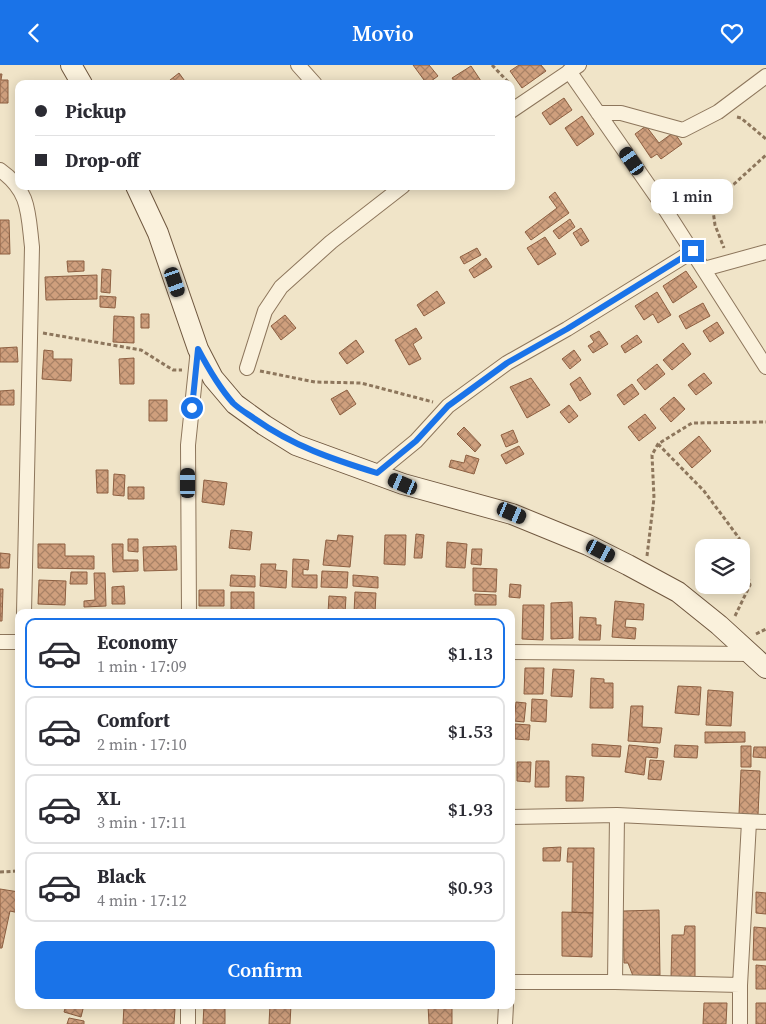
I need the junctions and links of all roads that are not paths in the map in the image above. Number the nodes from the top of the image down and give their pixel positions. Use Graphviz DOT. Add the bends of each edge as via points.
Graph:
graph roads {
  1 [pos="71,65"];
  2 [pos="298,65"];
  3 [pos="574,68"];
  4 [pos="766,76"];
  5 [pos="80,80"];
  6 [pos="311,80"];
  7 [pos="515,108"];
  8 [pos="598,113"];
  9 [pos="0,170"];
  10 [pos="15,183"];
  11 [pos="19,190"];
  12 [pos="138,190"];
  13 [pos="398,190"];
  14 [pos="693,251"];
  15 [pos="766,252"];
  16 [pos="704,269"];
  17 [pos="198,349"];
  18 [pos="766,367"];
  19 [pos="247,369"];
  20 [pos="377,473"];
  21 [pos="24,609"];
  22 [pos="190,609"];
  23 [pos="0,642"];
  24 [pos="15,642"];
  25 [pos="515,652"];
  26 [pos="759,661"];
  27 [pos="617,815"];
  28 [pos="515,817"];
  29 [pos="749,822"];
  30 [pos="766,822"];
  31 [pos="515,982"];
  32 [pos="615,982"];
  33 [pos="740,985"];
  34 [pos="188,1009"];
  35 [pos="506,1009"];
  36 [pos="188,1024"];
  37 [pos="505,1024"];
  38 [pos="740,1024"];
  1 -- 5 [label="main road"];
  2 -- 6 [label="street"];
  3 -- 7 [label="street"];
  3 -- 8 [label="street"];
  4 -- 8 [label="street" via="718,112 683,130 621,113"];
  8 -- 14 [label="street"];
  9 -- 10 [label="street"];
  11 -- 21 [label="street" via="27,204 32,247"];
  12 -- 17 [label="main road" via="158,233"];
  13 -- 19 [label="street" via="331,242 281,287 265,311"];
  14 -- 16 [label="street"];
  14 -- 20 [label="street" via="507,363 448,406 416,441"];
  15 -- 16 [label="street"];
  16 -- 18 [label="street"];
  17 -- 20 [label="main road" via="214,378 235,404 264,425 296,445"];
  17 -- 22 [label="street" via="188,445"];
  20 -- 26 [label="main road" via="403,484 512,513 588,545 678,591"];
  23 -- 24 [label="street"];
  25 -- 26 [label="street"];
  27 -- 28 [label="street"];
  27 -- 29 [label="street"];
  27 -- 32 [label="street"];
  29 -- 30 [label="street"];
  29 -- 33 [label="street"];
  31 -- 32 [label="street"];
  32 -- 33 [label="street"];
  33 -- 38 [label="street"];
  34 -- 36 [label="street"];
  35 -- 37 [label="street"];
}
